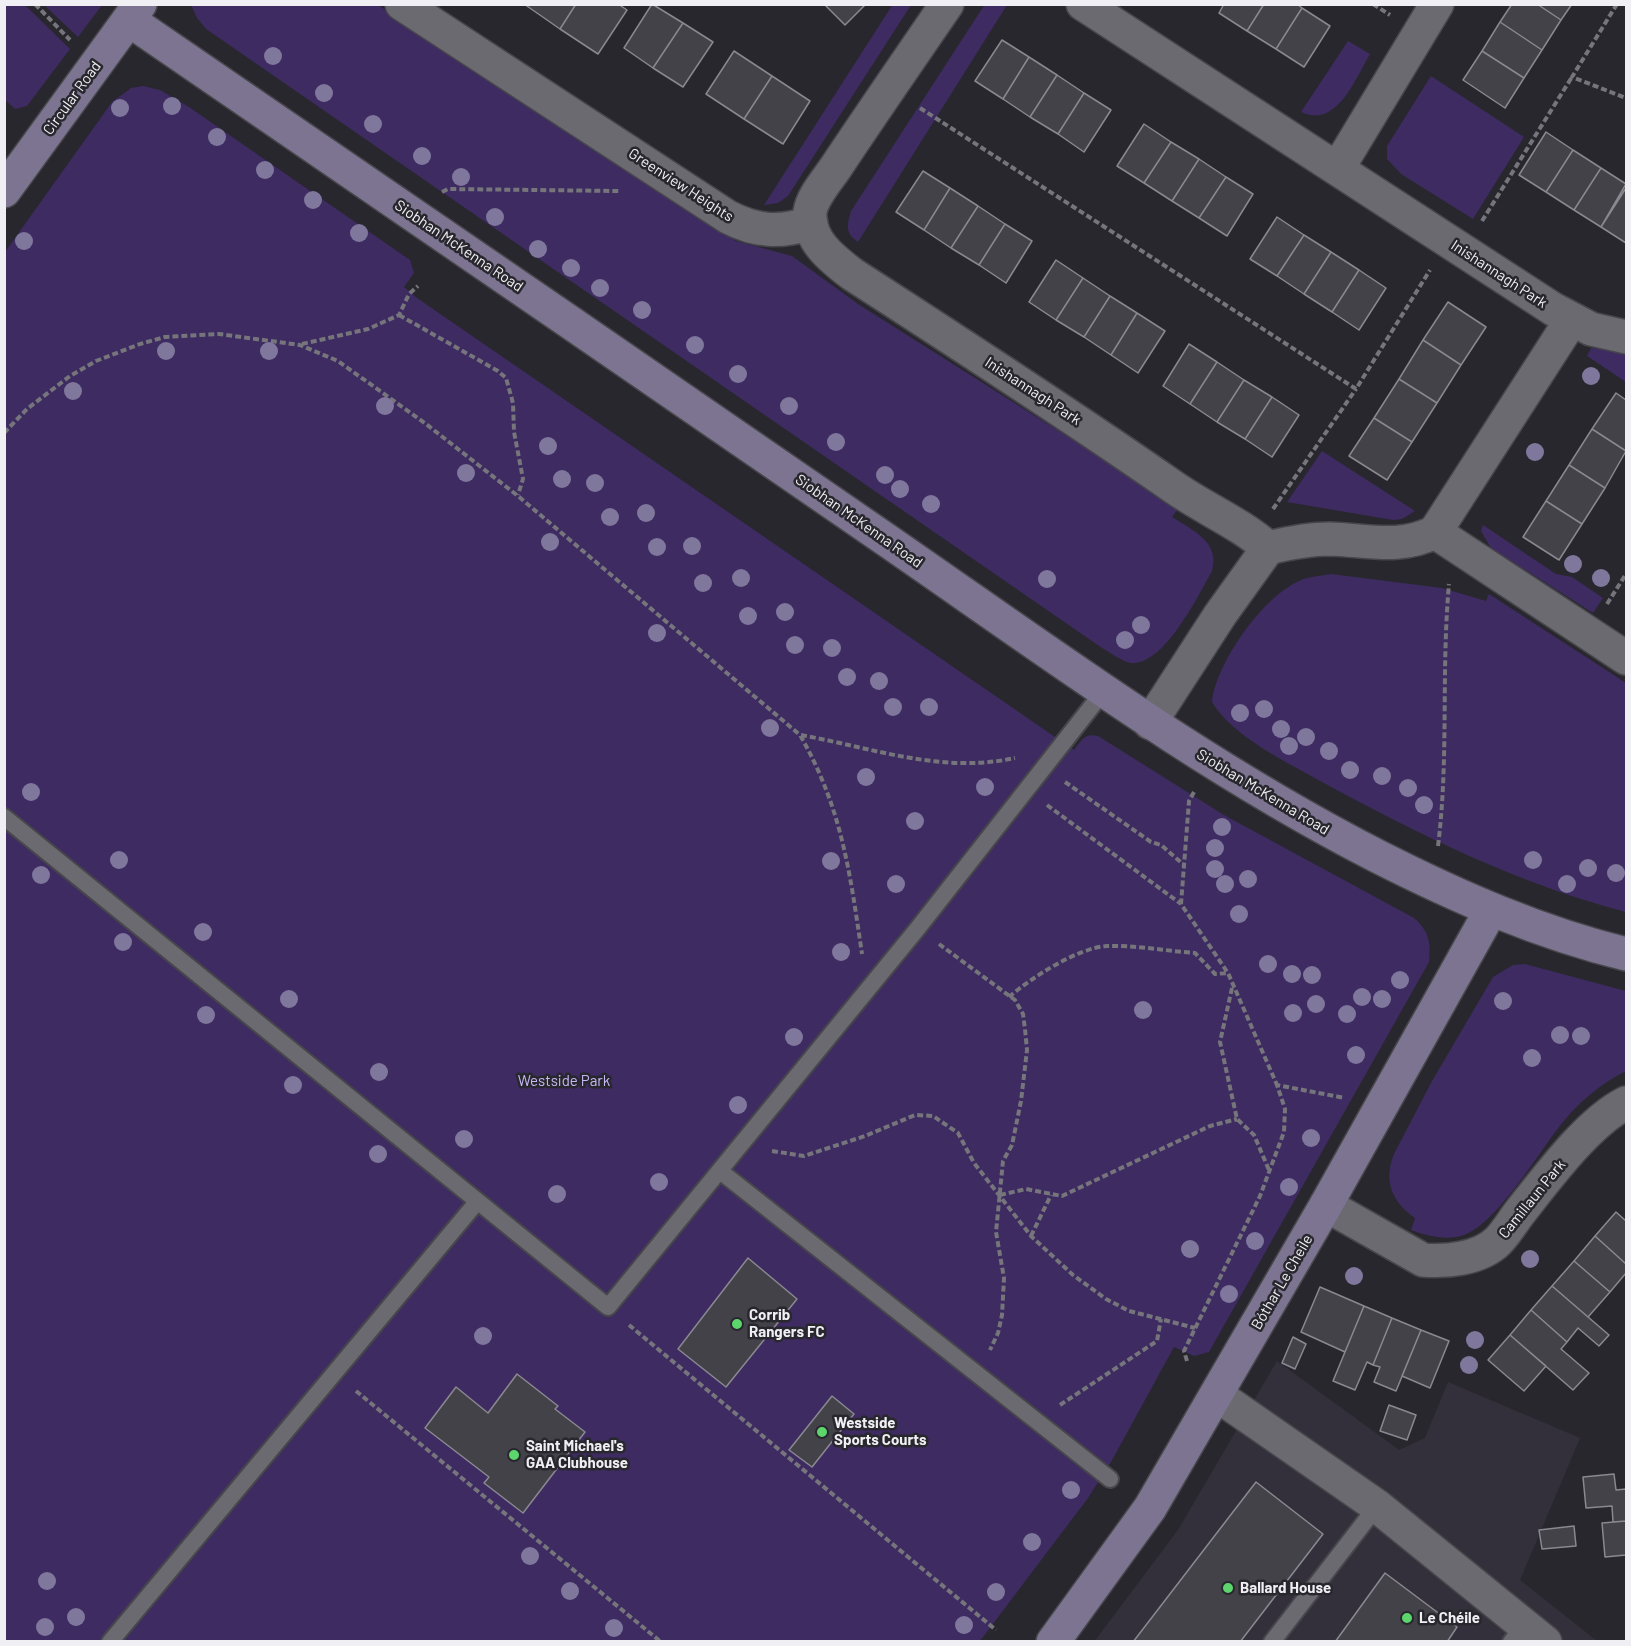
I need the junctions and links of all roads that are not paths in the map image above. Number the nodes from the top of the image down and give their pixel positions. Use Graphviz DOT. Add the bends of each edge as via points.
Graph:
graph roads {
  1 [pos="402,4"];
  2 [pos="947,4"];
  3 [pos="1083,4"];
  4 [pos="1437,4"];
  5 [pos="135,12"];
  6 [pos="1338,168"];
  7 [pos="4,191"];
  8 [pos="811,223"];
  9 [pos="1572,319"];
  10 [pos="1626,338"];
  11 [pos="1436,532"];
  12 [pos="1261,541"];
  13 [pos="1626,658"];
  14 [pos="1103,692"];
  15 [pos="1150,723"];
  16 [pos="4,817"];
  17 [pos="1491,910"];
  18 [pos="1626,954"];
  19 [pos="1626,1103"];
  20 [pos="720,1171"];
  21 [pos="477,1202"];
  22 [pos="1326,1206"];
  23 [pos="1217,1395"];
  24 [pos="1110,1479"];
  25 [pos="1377,1506"];
  26 [pos="1527,1636"];
  27 [pos="110,1641"];
  28 [pos="1053,1641"];
  29 [pos="1272,1641"];
  1 -- 8 [label="street, Greenview Heights" via="745,226 781,231"];
  2 -- 8 [label="street" via="814,200"];
  3 -- 6 [label="street, Inishannagh Park"];
  4 -- 6 [label="street"];
  5 -- 7 [label="street, Circular Road"];
  5 -- 14 [label="street, Siobhan McKenna Road" via="406,210"];
  6 -- 9 [label="street, Inishannagh Park"];
  8 -- 12 [label="street, Inishannagh Park" via="821,246 852,274 1049,400 1192,500"];
  9 -- 10 [label="street, Inishannagh Park" via="1591,329"];
  9 -- 11 [label="street"];
  11 -- 12 [label="street" via="1416,542"];
  11 -- 13 [label="street"];
  12 -- 15 [label="street" via="1220,615"];
  14 -- 15 [label="street, Siobhan McKenna Road"];
  14 -- 20 [label="lane"];
  15 -- 17 [label="street, Siobhan McKenna Road" via="1328,831"];
  16 -- 21 [label="lane"];
  17 -- 18 [label="street, Siobhan McKenna Road"];
  17 -- 22 [label="street, Bóthar Le Cheile"];
  19 -- 22 [label="street, Camillaun Park" via="1601,1119 1545,1180 1497,1242 1465,1257 1423,1260"];
  20 -- 21 [label="lane" via="608,1307"];
  20 -- 24 [label="lane"];
  21 -- 27 [label="lane"];
  22 -- 23 [label="street, Bóthar Le Cheile"];
  23 -- 25 [label="street"];
  23 -- 28 [label="street, Bóthar Le Cheile" via="1143,1520"];
  25 -- 26 [label="street"];
  25 -- 29 [label="lane"];
}
